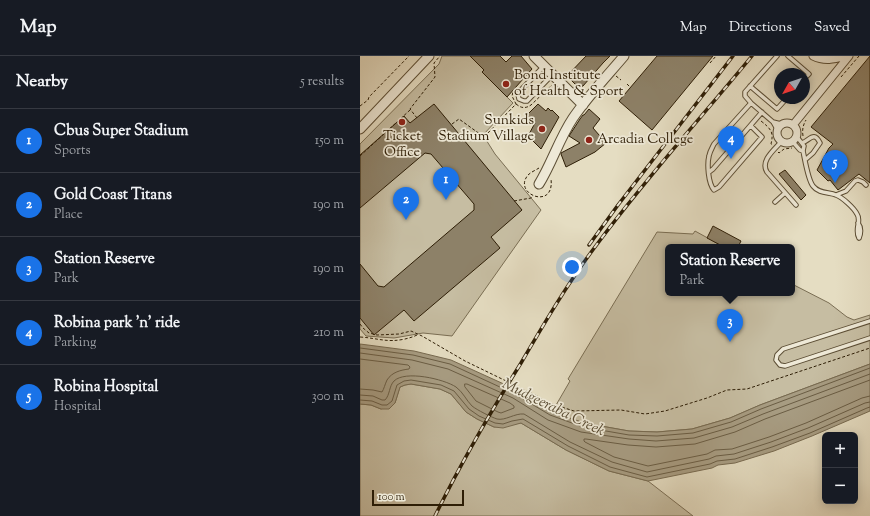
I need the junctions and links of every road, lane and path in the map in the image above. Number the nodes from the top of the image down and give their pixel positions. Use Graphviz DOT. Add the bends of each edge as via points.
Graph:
graph roads {
  1 [pos="409,56"];
  2 [pos="422,56"];
  3 [pos="430,56"];
  4 [pos="440,56"];
  5 [pos="534,56"];
  6 [pos="624,56"];
  7 [pos="716,56"];
  8 [pos="777,56"];
  9 [pos="788,56"];
  10 [pos="814,56"];
  11 [pos="843,56"];
  12 [pos="858,56"];
  13 [pos="710,63"];
  14 [pos="544,66"];
  15 [pos="801,68"];
  16 [pos="552,74"];
  17 [pos="614,74"];
  18 [pos="840,78"];
  19 [pos="621,80"];
  20 [pos="627,84"];
  21 [pos="555,85"];
  22 [pos="750,86"];
  23 [pos="630,87"];
  24 [pos="515,90"];
  25 [pos="751,103"];
  26 [pos="516,104"];
  27 [pos="782,104"];
  28 [pos="583,105"];
  29 [pos="360,106"];
  30 [pos="410,110"];
  31 [pos="762,112"];
  32 [pos="417,118"];
  33 [pos="807,119"];
  34 [pos="360,121"];
  35 [pos="760,121"];
  36 [pos="773,122"];
  37 [pos="452,124"];
  38 [pos="793,125"];
  39 [pos="751,126"];
  40 [pos="779,127"];
  41 [pos="360,129"];
  42 [pos="781,142"];
  43 [pos="798,142"];
  44 [pos="775,149"];
  45 [pos="360,156"];
  46 [pos="805,160"];
  47 [pos="709,172"];
  48 [pos="539,184"];
  49 [pos="866,185"];
  50 [pos="785,193"];
  51 [pos="836,195"];
  52 [pos="533,196"];
  53 [pos="514,201"];
  54 [pos="776,202"];
  55 [pos="796,205"];
  56 [pos="858,223"];
  57 [pos="870,321"];
  58 [pos="360,324"];
  59 [pos="417,334"];
  60 [pos="360,337"];
  61 [pos="870,338"];
  62 [pos="870,348"];
  1 -- 29 [label="path"];
  2 -- 34 [label="street"];
  3 -- 41 [label="street"];
  4 -- 30 [label="path" via="434,63 435,77"];
  5 -- 14 [label="street"];
  6 -- 28 [label="street"];
  7 -- 13 [label="path"];
  8 -- 22 [label="lane"];
  9 -- 15 [label="lane"];
  10 -- 11 [label="street" via="827,60"];
  11 -- 38 [label="street"];
  12 -- 18 [label="path"];
  14 -- 16 [label="street"];
  14 -- 16 [label="lane" via="520,90 519,99 527,101"];
  16 -- 28 [label="street"];
  17 -- 19 [label="path"];
  20 -- 23 [label="path"];
  21 -- 26 [label="path" via="550,85 527,108"];
  22 -- 25 [label="lane" via="745,96"];
  22 -- 27 [label="lane" via="778,109"];
  24 -- 26 [label="path" via="512,96"];
  25 -- 31 [label="lane"];
  25 -- 47 [label="lane" via="714,144 709,155"];
  26 -- 37 [label="path" via="484,136 459,119"];
  28 -- 48 [label="street" via="564,133"];
  30 -- 32 [label="path"];
  30 -- 45 [label="path"];
  31 -- 36 [label="lane"];
  31 -- 39 [label="lane"];
  33 -- 43 [label="path" via="803,125 803,138"];
  35 -- 44 [label="path" via="771,131 771,144"];
  36 -- 40 [label="lane"];
  36 -- 40 [label="lane"];
  38 -- 40 [label="street" via="787,122"];
  38 -- 43 [label="street" via="797,130"];
  39 -- 47 [label="lane"];
  39 -- 47 [label="lane" via="762,137 715,190"];
  40 -- 42 [label="street" via="776,135"];
  42 -- 43 [label="street"];
  42 -- 44 [label="lane"];
  43 -- 44 [label="path" via="794,148 784,149 779,153"];
  43 -- 46 [label="lane" via="804,148"];
  43 -- 46 [label="lane" via="805,143 812,137 817,138 820,143"];
  44 -- 50 [label="lane" via="765,162 765,168"];
  46 -- 51 [label="lane" via="814,187"];
  49 -- 51 [label="lane" via="855,181"];
  50 -- 54 [label="lane"];
  50 -- 55 [label="lane"];
  51 -- 56 [label="lane" via="857,213"];
  52 -- 53 [label="path"];
  57 -- 61 [label="lane" via="783,350 776,355 776,360 780,365 786,366"];
  58 -- 59 [label="path" via="370,333 377,335 411,331"];
  59 -- 60 [label="path" via="395,341"];
  59 -- 62 [label="path" via="546,402 574,411 621,410 645,414 665,411 727,390 747,389"];
}
